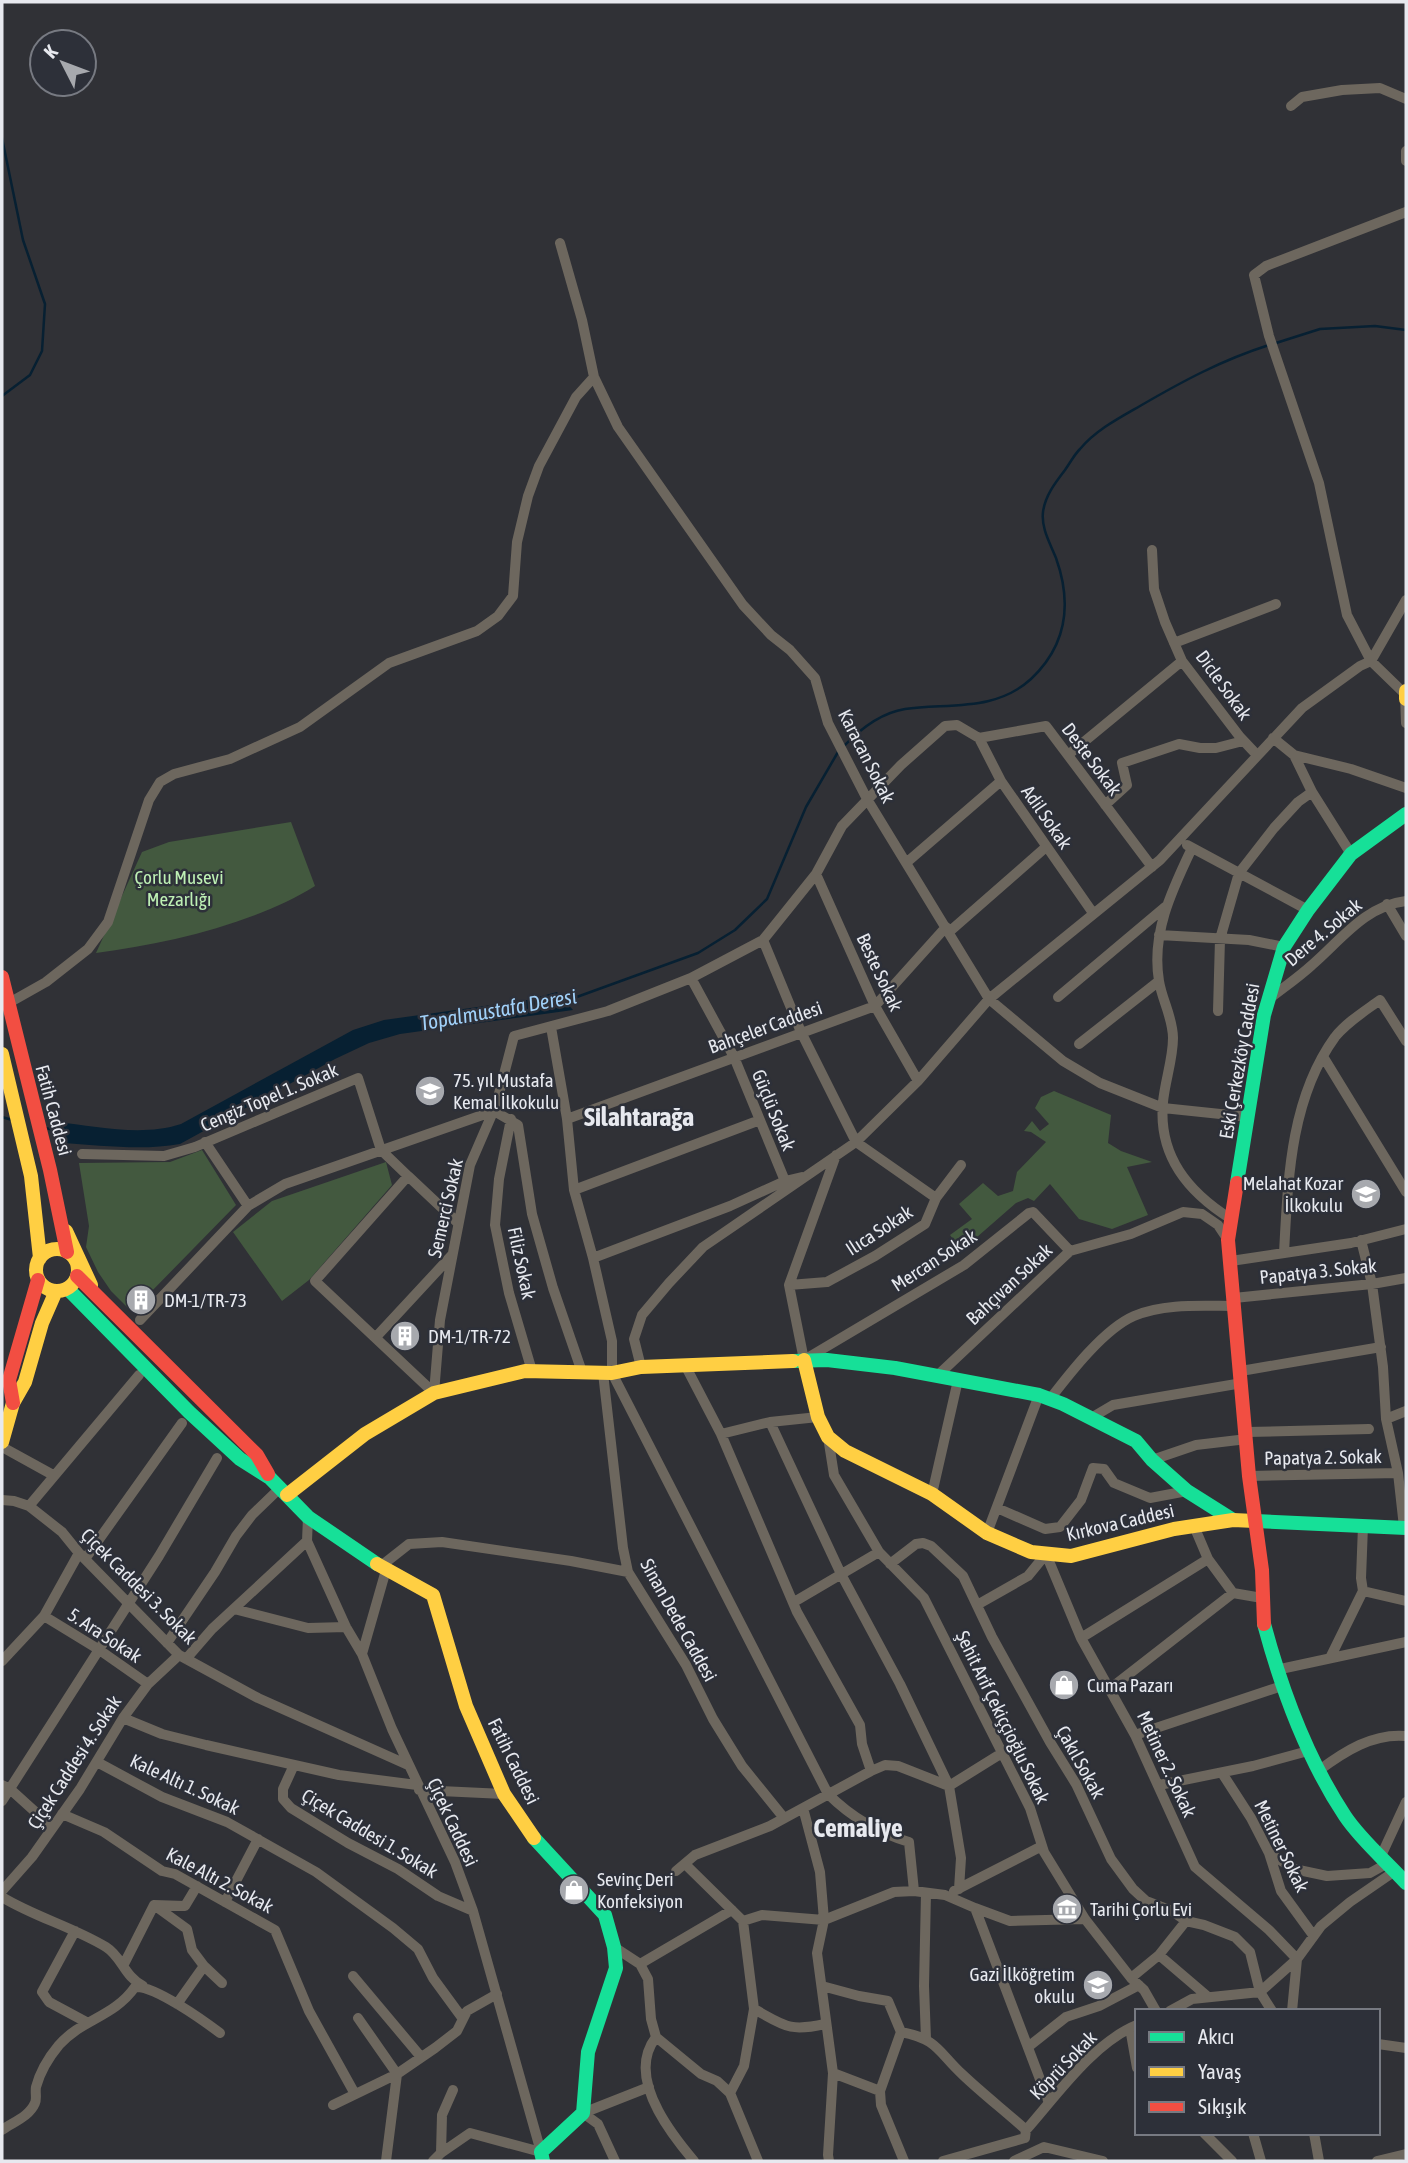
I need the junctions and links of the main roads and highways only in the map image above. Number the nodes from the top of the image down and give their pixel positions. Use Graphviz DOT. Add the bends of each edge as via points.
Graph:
graph roads {
  1 [pos="1406,814"];
  2 [pos="2,977"];
  3 [pos="2,1054"];
  4 [pos="64,1227"];
  5 [pos="67,1252"];
  6 [pos="40,1258"];
  7 [pos="77,1276"];
  8 [pos="38,1280"];
  9 [pos="62,1290"];
  10 [pos="94,1293"];
  11 [pos="804,1360"];
  12 [pos="13,1404"];
  13 [pos="2,1444"];
  14 [pos="279,1487"];
  15 [pos="1233,1520"];
  16 [pos="1257,1523"];
  17 [pos="1405,1528"];
  18 [pos="1406,1883"];
  19 [pos="542,2157"];
  1 -- 16 [label="main road, Eski Çerkezköy Caddesi" via="1351,853 1308,910 1284,947 1268,1000 1228,1240"];
  2 -- 4 [label="main road, Fatih Caddesi"];
  3 -- 6 [label="main road, Fatih Caddesi" via="31,1176"];
  4 -- 5 [label="main road, Fatih Caddesi"];
  4 -- 10 [label="main road"];
  5 -- 6 [label="main road" via="56,1249"];
  5 -- 7 [label="main road" via="78,1265"];
  6 -- 8 [label="main road"];
  7 -- 9 [label="main road"];
  7 -- 10 [label="main road, Fatih Caddesi"];
  8 -- 9 [label="main road" via="47,1289"];
  8 -- 12 [label="main road" via="9,1380"];
  9 -- 12 [label="main road" via="42,1323"];
  9 -- 14 [label="main road, Fatih Caddesi" via="240,1459"];
  10 -- 14 [label="main road, Fatih Caddesi" via="257,1455"];
  11 -- 14 [label="main road" via="640,1367 607,1373 525,1371 434,1392"];
  11 -- 15 [label="main road" via="895,1367 1045,1397 1136,1441 1187,1491"];
  11 -- 15 [label="main road, Kırkova Caddesi" via="828,1437 845,1451 932,1493 987,1533 1031,1552 1071,1556"];
  12 -- 13 [label="main road"];
  14 -- 19 [label="main road, Fatih Caddesi" via="308,1517 433,1595 466,1706 504,1794 534,1840 606,1914 616,1968 588,2052 583,2113"];
  15 -- 16 [label="main road, Kırkova Caddesi"];
  16 -- 17 [label="main road, Kırkova Caddesi"];
  16 -- 18 [label="main road" via="1263,1621 1276,1670 1308,1751 1346,1818"];
}
